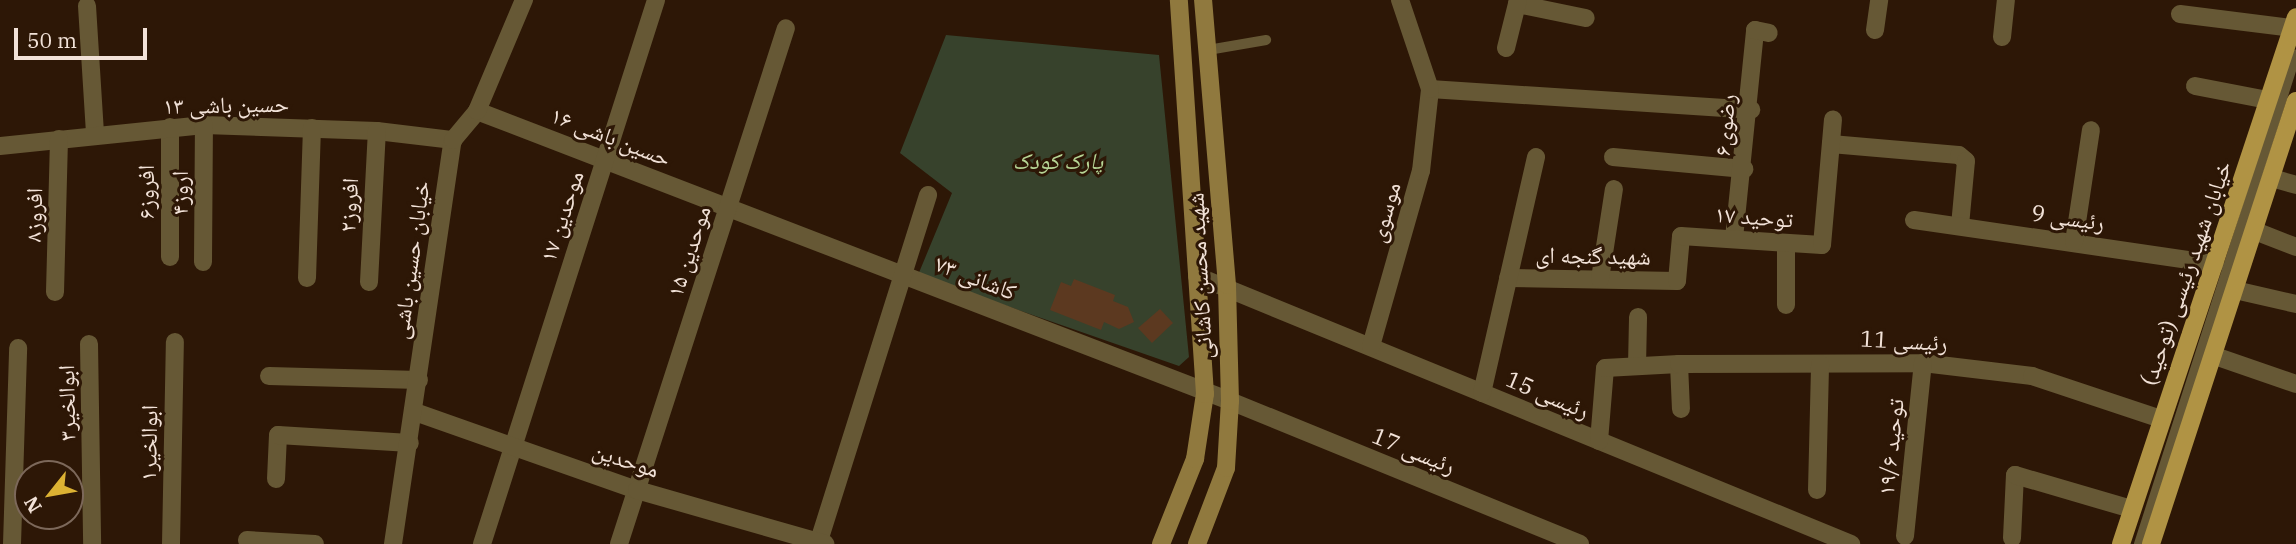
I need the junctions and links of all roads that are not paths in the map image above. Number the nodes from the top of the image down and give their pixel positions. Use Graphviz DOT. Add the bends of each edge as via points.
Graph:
graph roads {
  1 [pos="524,0"];
  2 [pos="656,0"];
  3 [pos="1179,0"];
  4 [pos="1203,0"];
  5 [pos="1400,0"];
  6 [pos="1879,0"];
  7 [pos="2006,0"];
  8 [pos="1517,2"];
  9 [pos="87,6"];
  10 [pos="2180,14"];
  11 [pos="1586,19"];
  12 [pos="2295,23"];
  13 [pos="786,28"];
  14 [pos="1875,30"];
  15 [pos="1769,33"];
  16 [pos="2002,37"];
  17 [pos="1266,40"];
  18 [pos="1506,48"];
  19 [pos="1208,50"];
  20 [pos="2296,55"];
  21 [pos="2194,86"];
  22 [pos="1430,89"];
  23 [pos="2268,100"];
  24 [pos="2296,101"];
  25 [pos="1751,110"];
  26 [pos="477,111"];
  27 [pos="1833,119"];
  28 [pos="204,125"];
  29 [pos="170,127"];
  30 [pos="312,128"];
  31 [pos="2091,130"];
  32 [pos="377,131"];
  33 [pos="94,134"];
  34 [pos="59,139"];
  35 [pos="453,140"];
  36 [pos="1831,144"];
  37 [pos="0,146"];
  38 [pos="1536,157"];
  39 [pos="1613,157"];
  40 [pos="605,160"];
  41 [pos="1744,169"];
  42 [pos="2272,178"];
  43 [pos="2296,185"];
  44 [pos="1614,189"];
  45 [pos="928,195"];
  46 [pos="728,208"];
  47 [pos="1914,220"];
  48 [pos="1960,226"];
  49 [pos="2255,231"];
  50 [pos="1734,238"];
  51 [pos="2074,242"];
  52 [pos="1786,244"];
  53 [pos="2296,247"];
  54 [pos="170,257"];
  55 [pos="203,262"];
  56 [pos="2215,264"];
  57 [pos="903,275"];
  58 [pos="1197,276"];
  59 [pos="307,278"];
  60 [pos="1508,278"];
  61 [pos="1600,279"];
  62 [pos="1677,281"];
  63 [pos="369,282"];
  64 [pos="1227,285"];
  65 [pos="2235,290"];
  66 [pos="55,292"];
  67 [pos="2296,304"];
  68 [pos="1786,305"];
  69 [pos="1638,317"];
  70 [pos="175,342"];
  71 [pos="89,344"];
  72 [pos="1371,346"];
  73 [pos="18,348"];
  74 [pos="2212,355"];
  75 [pos="1820,363"];
  76 [pos="1923,363"];
  77 [pos="1679,364"];
  78 [pos="1637,366"];
  79 [pos="269,376"];
  80 [pos="419,380"];
  81 [pos="2296,384"];
  82 [pos="1482,393"];
  83 [pos="1205,394"];
  84 [pos="1230,401"];
  85 [pos="1681,409"];
  86 [pos="415,412"];
  87 [pos="2161,419"];
  88 [pos="1599,441"];
  89 [pos="410,443"];
  90 [pos="513,447"];
  91 [pos="276,480"];
  92 [pos="637,490"];
  93 [pos="1817,490"];
  94 [pos="2132,509"];
  95 [pos="1905,536"];
  96 [pos="2012,538"];
  97 [pos="247,540"];
  98 [pos="820,543"];
  99 [pos="12,544"];
  100 [pos="92,544"];
  101 [pos="171,544"];
  102 [pos="315,544"];
  103 [pos="393,544"];
  104 [pos="482,544"];
  105 [pos="619,544"];
  106 [pos="1161,544"];
  107 [pos="1197,544"];
  108 [pos="1580,544"];
  109 [pos="1852,544"];
  110 [pos="2120,544"];
  111 [pos="2139,544"];
  112 [pos="2151,544"];
  1 -- 26 [label="street"];
  2 -- 40 [label="street, موحدین ۱۷"];
  3 -- 58 [label="main road"];
  4 -- 19 [label="main road, شهید محسن کاشانی"];
  5 -- 22 [label="street"];
  6 -- 14 [label="street"];
  7 -- 16 [label="street"];
  8 -- 11 [label="street"];
  8 -- 18 [label="street"];
  9 -- 33 [label="street"];
  10 -- 12 [label="street"];
  12 -- 23 [label="main road, خیابان شهید رئیسی (توحید)"];
  13 -- 46 [label="street, موحدین ۱۵"];
  15 -- 25 [label="street, رضوی۶" via="1755,30"];
  17 -- 19 [label="lane"];
  19 -- 64 [label="main road, شهید محسن کاشانی"];
  20 -- 111 [label="lane"];
  21 -- 23 [label="street"];
  22 -- 25 [label="street"];
  22 -- 72 [label="street, موسوی" via="1421,171"];
  23 -- 56 [label="main road, خیابان شهید رئیسی (توحید)"];
  24 -- 42 [label="main road"];
  25 -- 41 [label="street, رضوی۶"];
  26 -- 35 [label="street"];
  26 -- 40 [label="street, حسین باشی ۱۶"];
  27 -- 36 [label="street"];
  28 -- 29 [label="street, حسین باشی ۱۳"];
  28 -- 30 [label="street, حسین باشی ۱۳"];
  28 -- 55 [label="street, اروز۴"];
  29 -- 33 [label="street, حسین باشی ۱۳"];
  29 -- 54 [label="street, افروز۶"];
  30 -- 32 [label="street, حسین باشی ۱۳"];
  30 -- 59 [label="street"];
  31 -- 51 [label="street"];
  32 -- 35 [label="street, حسین باشی ۱۳"];
  32 -- 63 [label="street, افروز۲"];
  33 -- 34 [label="street, حسین باشی ۱۳"];
  34 -- 37 [label="street, حسین باشی ۱۳"];
  34 -- 66 [label="street, افروز۸"];
  35 -- 80 [label="street, خیابان حسین باشی"];
  36 -- 48 [label="street" via="1959,155 1966,161"];
  36 -- 52 [label="street, توحید ۱۷" via="1822,245"];
  38 -- 60 [label="street, شهید گنجه ای"];
  39 -- 41 [label="street"];
  40 -- 46 [label="street, حسین باشی ۱۶"];
  40 -- 90 [label="street, موحدین ۱۷"];
  41 -- 50 [label="street, رضوی۶"];
  42 -- 43 [label="street"];
  42 -- 49 [label="main road"];
  44 -- 61 [label="street"];
  45 -- 57 [label="street"];
  46 -- 57 [label="street, کاشانی ۷۳"];
  46 -- 92 [label="street, موحدین ۱۵"];
  47 -- 48 [label="street, رئیسی 9"];
  48 -- 51 [label="street, رئیسی 9"];
  49 -- 53 [label="street"];
  49 -- 65 [label="main road"];
  50 -- 52 [label="street, توحید ۱۷"];
  50 -- 62 [label="street, توحید ۱۷" via="1681,236"];
  51 -- 56 [label="street, رئیسی 9"];
  52 -- 68 [label="street"];
  56 -- 87 [label="main road, خیابان شهید رئیسی (توحید)"];
  57 -- 83 [label="street, کاشانی ۷۳"];
  57 -- 98 [label="street"];
  58 -- 64 [label="street, رئیسی 15"];
  58 -- 83 [label="main road"];
  60 -- 61 [label="street, شهید گنجه ای"];
  60 -- 82 [label="street, شهید گنجه ای"];
  61 -- 62 [label="street, شهید گنجه ای"];
  64 -- 72 [label="street, رئیسی 15"];
  64 -- 84 [label="main road, شهید محسن کاشانی"];
  65 -- 67 [label="street"];
  65 -- 74 [label="main road"];
  69 -- 78 [label="street"];
  70 -- 101 [label="street, ابوالخیر۱"];
  71 -- 100 [label="street, ابوالخیر۳"];
  72 -- 82 [label="street, رئیسی 15"];
  73 -- 99 [label="street"];
  74 -- 81 [label="street"];
  74 -- 112 [label="main road"];
  75 -- 76 [label="street, رئیسی 11"];
  75 -- 77 [label="street, رئیسی 11"];
  75 -- 93 [label="street"];
  76 -- 87 [label="street, رئیسی 11" via="2032,376"];
  76 -- 95 [label="street, توحید ۱۹/۶"];
  77 -- 78 [label="street, رئیسی 11"];
  77 -- 85 [label="street"];
  78 -- 88 [label="street, رئیسی 11" via="1605,368"];
  79 -- 80 [label="street"];
  80 -- 86 [label="street, خیابان حسین باشی"];
  82 -- 88 [label="street, رئیسی 15"];
  83 -- 84 [label="street, کاشانی ۷۳"];
  83 -- 106 [label="main road" via="1195,459"];
  84 -- 107 [label="main road, شهید محسن کاشانی" via="1226,468"];
  84 -- 108 [label="street, رئیسی 17"];
  86 -- 89 [label="street, خیابان حسین باشی"];
  86 -- 90 [label="street, موحدین"];
  87 -- 94 [label="main road, خیابان شهید رئیسی (توحید)"];
  88 -- 109 [label="street, رئیسی 15"];
  89 -- 91 [label="street" via="278,435"];
  89 -- 103 [label="street, خیابان حسین باشی"];
  90 -- 92 [label="street, موحدین"];
  90 -- 104 [label="street, موحدین ۱۷"];
  92 -- 98 [label="street, موحدین"];
  92 -- 105 [label="street, موحدین ۱۵"];
  94 -- 96 [label="street" via="2015,475"];
  94 -- 110 [label="main road, خیابان شهید رئیسی (توحید)"];
  97 -- 102 [label="street"];
}
